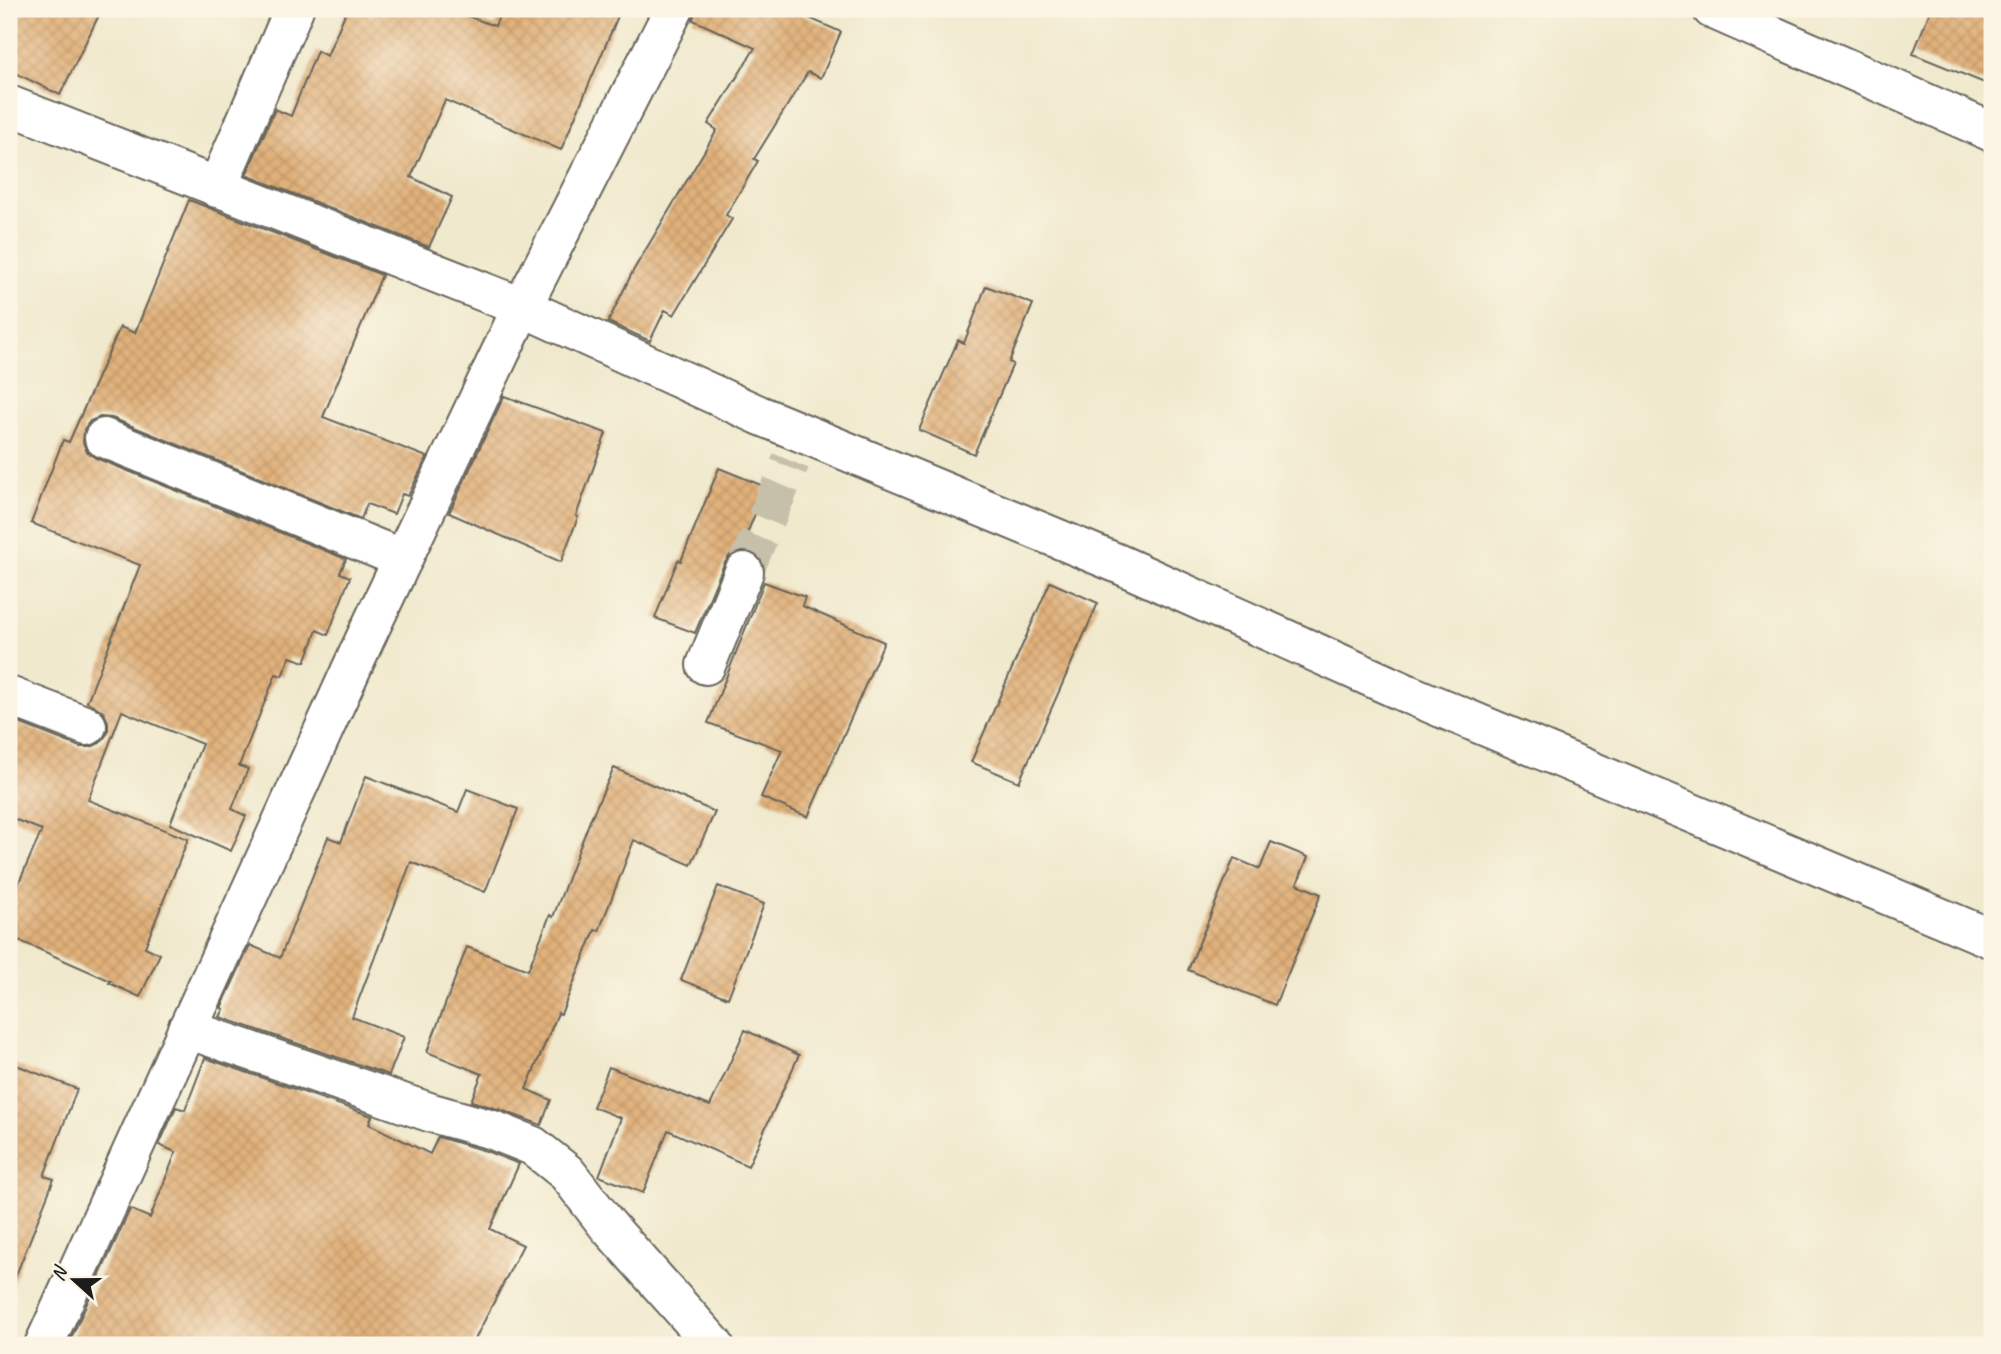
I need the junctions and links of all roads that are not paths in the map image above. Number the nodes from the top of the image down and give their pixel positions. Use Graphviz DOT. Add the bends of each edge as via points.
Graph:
graph roads {
  1 [pos="294,9"];
  2 [pos="674,9"];
  3 [pos="1712,9"];
  4 [pos="9,105"];
  5 [pos="1992,132"];
  6 [pos="217,188"];
  7 [pos="522,307"];
  8 [pos="103,438"];
  9 [pos="402,559"];
  10 [pos="744,572"];
  11 [pos="706,665"];
  12 [pos="9,696"];
  13 [pos="87,726"];
  14 [pos="1992,939"];
  15 [pos="187,1029"];
  16 [pos="44,1345"];
  17 [pos="714,1345"];
  1 -- 6 [label="street"];
  2 -- 7 [label="street"];
  3 -- 5 [label="street"];
  4 -- 6 [label="street"];
  6 -- 7 [label="street"];
  7 -- 9 [label="street"];
  7 -- 14 [label="street" via="796,447 1119,564 1408,694"];
  8 -- 9 [label="street"];
  9 -- 15 [label="street"];
  10 -- 11 [label="street"];
  12 -- 13 [label="street"];
  15 -- 16 [label="street"];
  15 -- 17 [label="street" via="533,1146 567,1173"];
}
